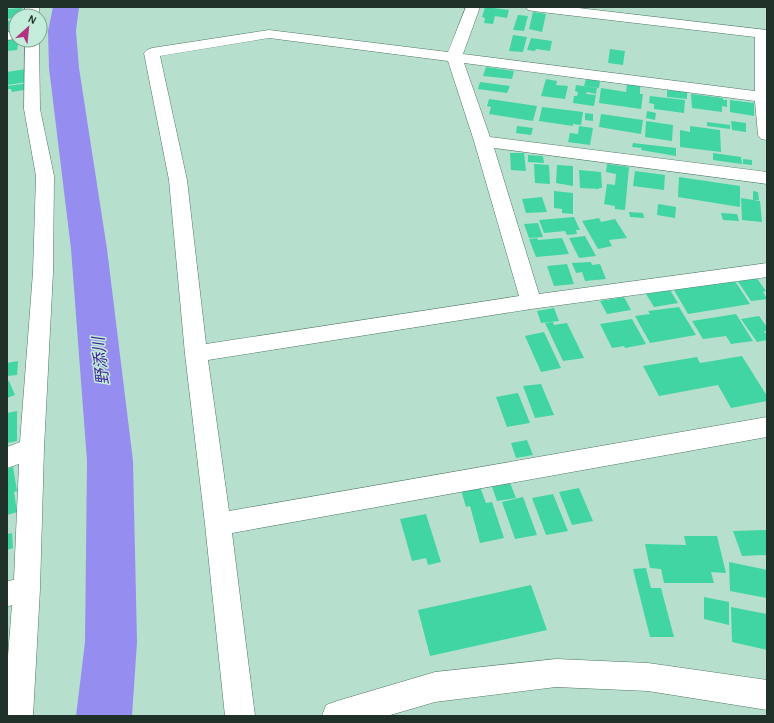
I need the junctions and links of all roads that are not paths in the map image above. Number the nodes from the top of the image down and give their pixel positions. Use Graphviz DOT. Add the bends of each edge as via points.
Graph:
graph roads {
  1 [pos="474,7"];
  2 [pos="533,7"];
  3 [pos="764,34"];
  4 [pos="32,48"];
  5 [pos="454,57"];
  6 [pos="763,97"];
  7 [pos="767,135"];
  8 [pos="483,141"];
  9 [pos="767,178"];
  10 [pos="767,270"];
  11 [pos="531,302"];
  12 [pos="196,354"];
  13 [pos="767,427"];
  14 [pos="32,448"];
  15 [pos="7,458"];
  16 [pos="218,524"];
  17 [pos="17,591"];
  18 [pos="767,695"];
  19 [pos="18,716"];
  20 [pos="240,716"];
  21 [pos="337,716"];
  1 -- 5 [label="street"];
  2 -- 3 [label="street"];
  3 -- 6 [label="street"];
  4 -- 14 [label="street" via="32,109 45,176 43,272"];
  5 -- 6 [label="street"];
  5 -- 8 [label="street"];
  5 -- 12 [label="street" via="269,34 152,53 178,180"];
  6 -- 7 [label="street"];
  8 -- 9 [label="street"];
  8 -- 11 [label="street"];
  10 -- 11 [label="street"];
  11 -- 12 [label="street"];
  12 -- 16 [label="street"];
  13 -- 16 [label="street"];
  14 -- 15 [label="street"];
  14 -- 17 [label="street"];
  16 -- 20 [label="street"];
  17 -- 19 [label="street"];
  18 -- 21 [label="street" via="648,677 556,673 435,687"];
}
